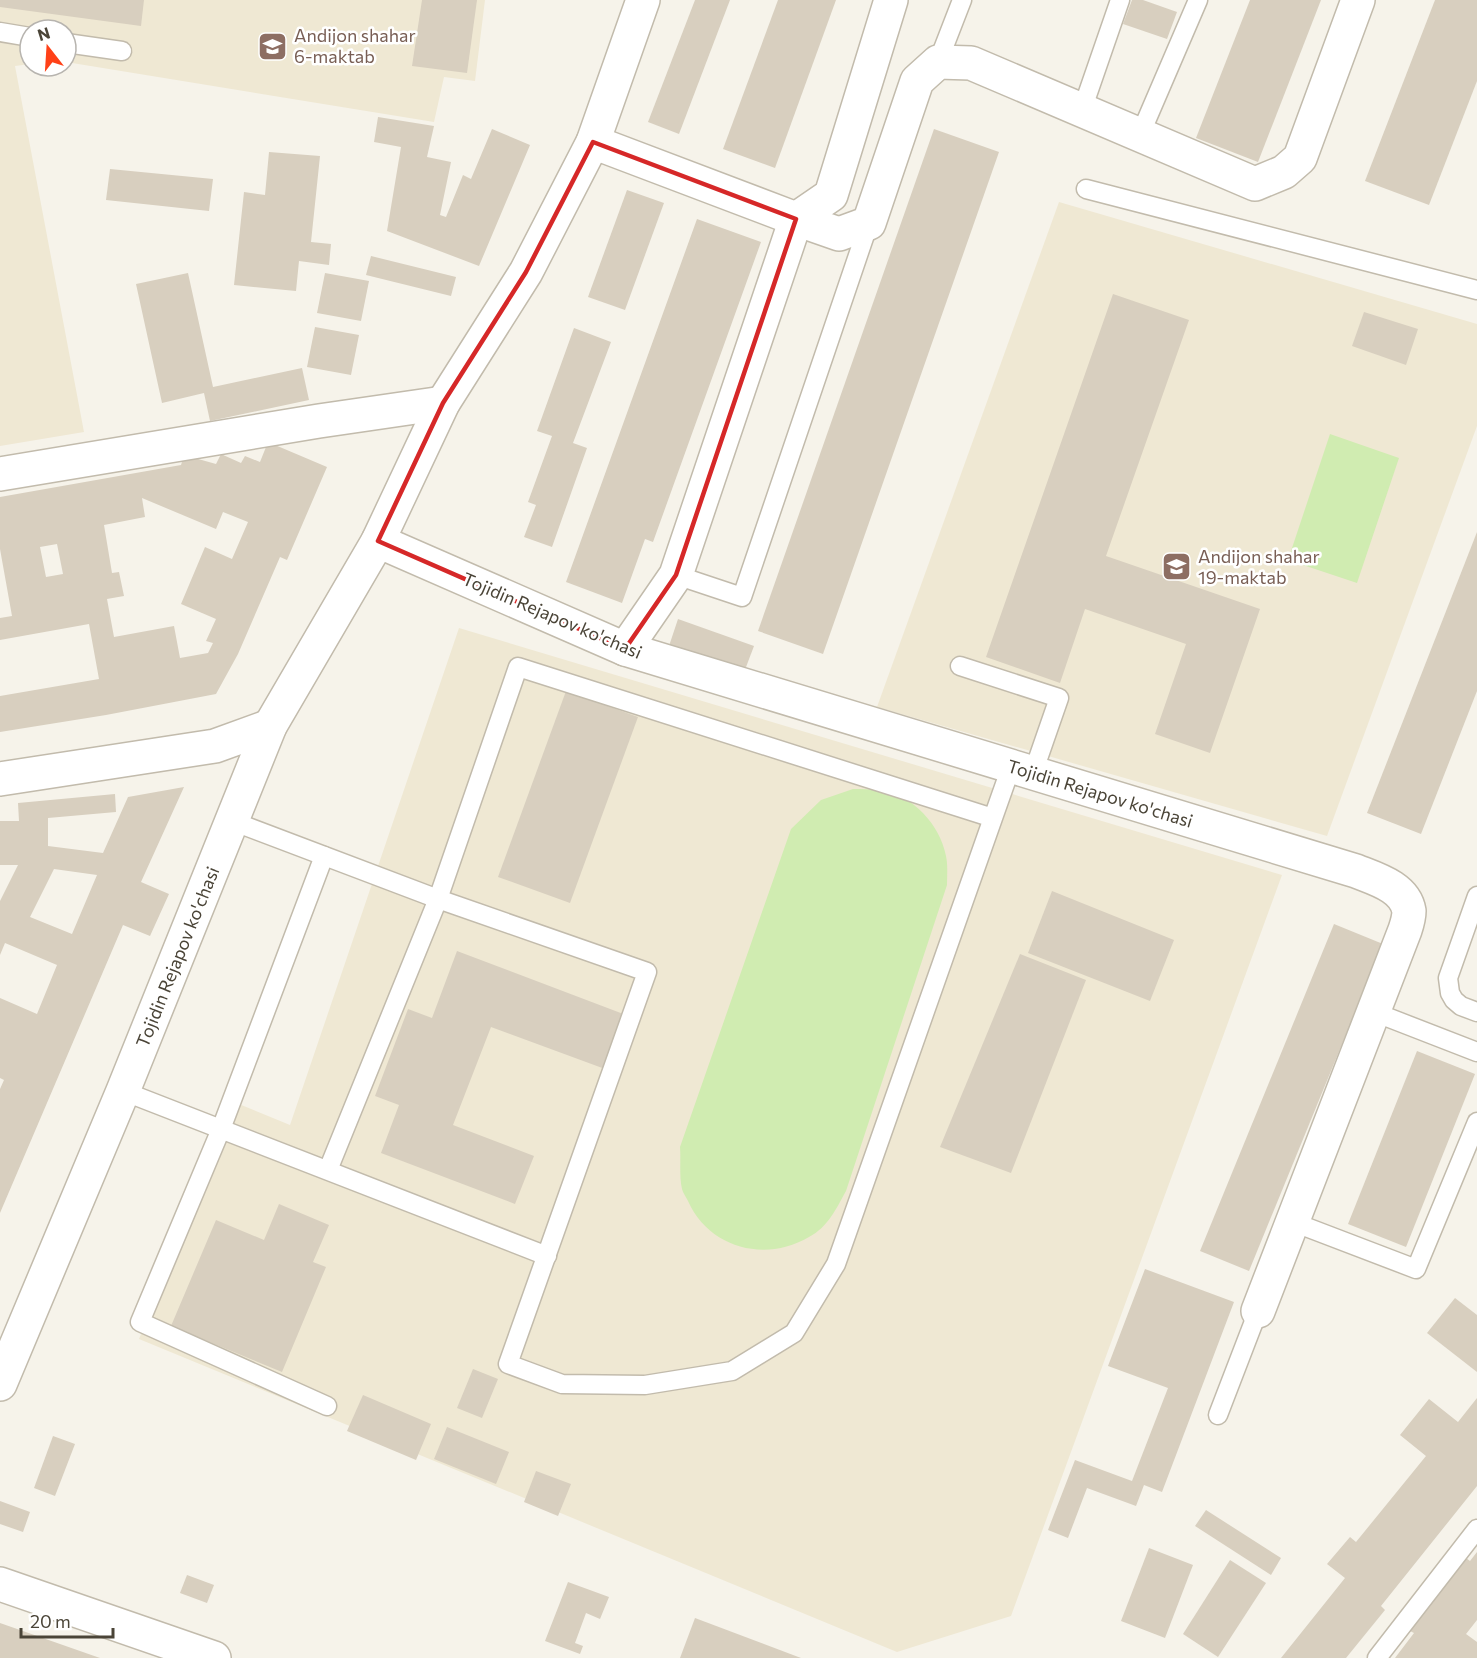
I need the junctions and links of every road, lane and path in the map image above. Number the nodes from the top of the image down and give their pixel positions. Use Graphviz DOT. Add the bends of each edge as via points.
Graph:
graph roads {
  1 [pos="643,0"];
  2 [pos="891,0"];
  3 [pos="962,0"];
  4 [pos="1120,0"];
  5 [pos="1198,0"];
  6 [pos="1358,0"];
  7 [pos="0,32"];
  8 [pos="18,35"];
  9 [pos="78,44"];
  10 [pos="122,51"];
  11 [pos="938,62"];
  12 [pos="1082,110"];
  13 [pos="1140,135"];
  14 [pos="593,142"];
  15 [pos="1086,189"];
  16 [pos="796,219"];
  17 [pos="869,223"];
  18 [pos="1477,290"];
  19 [pos="443,403"];
  20 [pos="0,474"];
  21 [pos="378,541"];
  22 [pos="676,575"];
  23 [pos="625,650"];
  24 [pos="960,666"];
  25 [pos="270,726"];
  26 [pos="1022,770"];
  27 [pos="0,779"];
  28 [pos="993,818"];
  29 [pos="232,821"];
  30 [pos="324,856"];
  31 [pos="1477,896"];
  32 [pos="438,899"];
  33 [pos="1374,1012"];
  34 [pos="1477,1012"];
  35 [pos="1477,1052"];
  36 [pos="123,1091"];
  37 [pos="1477,1122"];
  38 [pos="221,1129"];
  39 [pos="328,1170"];
  40 [pos="1293,1222"];
  41 [pos="547,1256"];
  42 [pos="1258,1311"];
  43 [pos="0,1383"];
  44 [pos="327,1406"];
  45 [pos="1218,1415"];
  46 [pos="1477,1529"];
  47 [pos="0,1584"];
  48 [pos="214,1658"];
  49 [pos="1377,1658"];
  1 -- 14 [label="street, Tojidin Rejapov ko'chasi"];
  2 -- 16 [label="street" via="831,195"];
  3 -- 11 [label="lane"];
  4 -- 12 [label="lane"];
  5 -- 13 [label="lane"];
  6 -- 13 [label="street" via="1300,158 1284,172 1255,184"];
  7 -- 8 [label="lane"];
  9 -- 10 [label="lane"];
  11 -- 12 [label="street" via="971,63"];
  11 -- 17 [label="street" via="917,81"];
  12 -- 13 [label="street"];
  14 -- 16 [label="street"];
  14 -- 19 [label="street, Tojidin Rejapov ko'chasi" via="526,272"];
  15 -- 18 [label="lane"];
  16 -- 17 [label="street" via="839,234"];
  16 -- 22 [label="street"];
  17 -- 22 [label="lane" via="742,597"];
  19 -- 20 [label="street"];
  19 -- 21 [label="street, Tojidin Rejapov ko'chasi"];
  21 -- 23 [label="street, Tojidin Rejapov ko'chasi"];
  21 -- 25 [label="street, Tojidin Rejapov ko'chasi"];
  22 -- 23 [label="street"];
  23 -- 26 [label="street, Tojidin Rejapov ko'chasi"];
  24 -- 26 [label="lane" via="1059,698"];
  25 -- 27 [label="street" via="215,746"];
  25 -- 29 [label="street, Tojidin Rejapov ko'chasi"];
  26 -- 28 [label="lane"];
  26 -- 33 [label="street, Tojidin Rejapov ko'chasi" via="1356,871 1390,885 1405,899 1409,913"];
  28 -- 32 [label="lane" via="518,667"];
  28 -- 41 [label="lane" via="837,1264 794,1333 732,1371 645,1385 562,1384 508,1364"];
  29 -- 30 [label="lane"];
  29 -- 36 [label="street, Tojidin Rejapov ko'chasi"];
  30 -- 32 [label="lane"];
  30 -- 38 [label="lane"];
  31 -- 34 [label="lane" via="1448,978 1454,999"];
  32 -- 39 [label="lane"];
  32 -- 41 [label="lane" via="647,972"];
  33 -- 35 [label="lane"];
  33 -- 40 [label="street, Tojidin Rejapov ko'chasi"];
  36 -- 38 [label="lane"];
  36 -- 43 [label="street, Tojidin Rejapov ko'chasi"];
  37 -- 40 [label="lane" via="1416,1269"];
  38 -- 39 [label="lane"];
  38 -- 44 [label="lane" via="140,1322"];
  39 -- 41 [label="lane"];
  40 -- 42 [label="street, Tojidin Rejapov ko'chasi"];
  42 -- 45 [label="lane"];
  46 -- 49 [label="lane"];
  47 -- 48 [label="street"];
}
